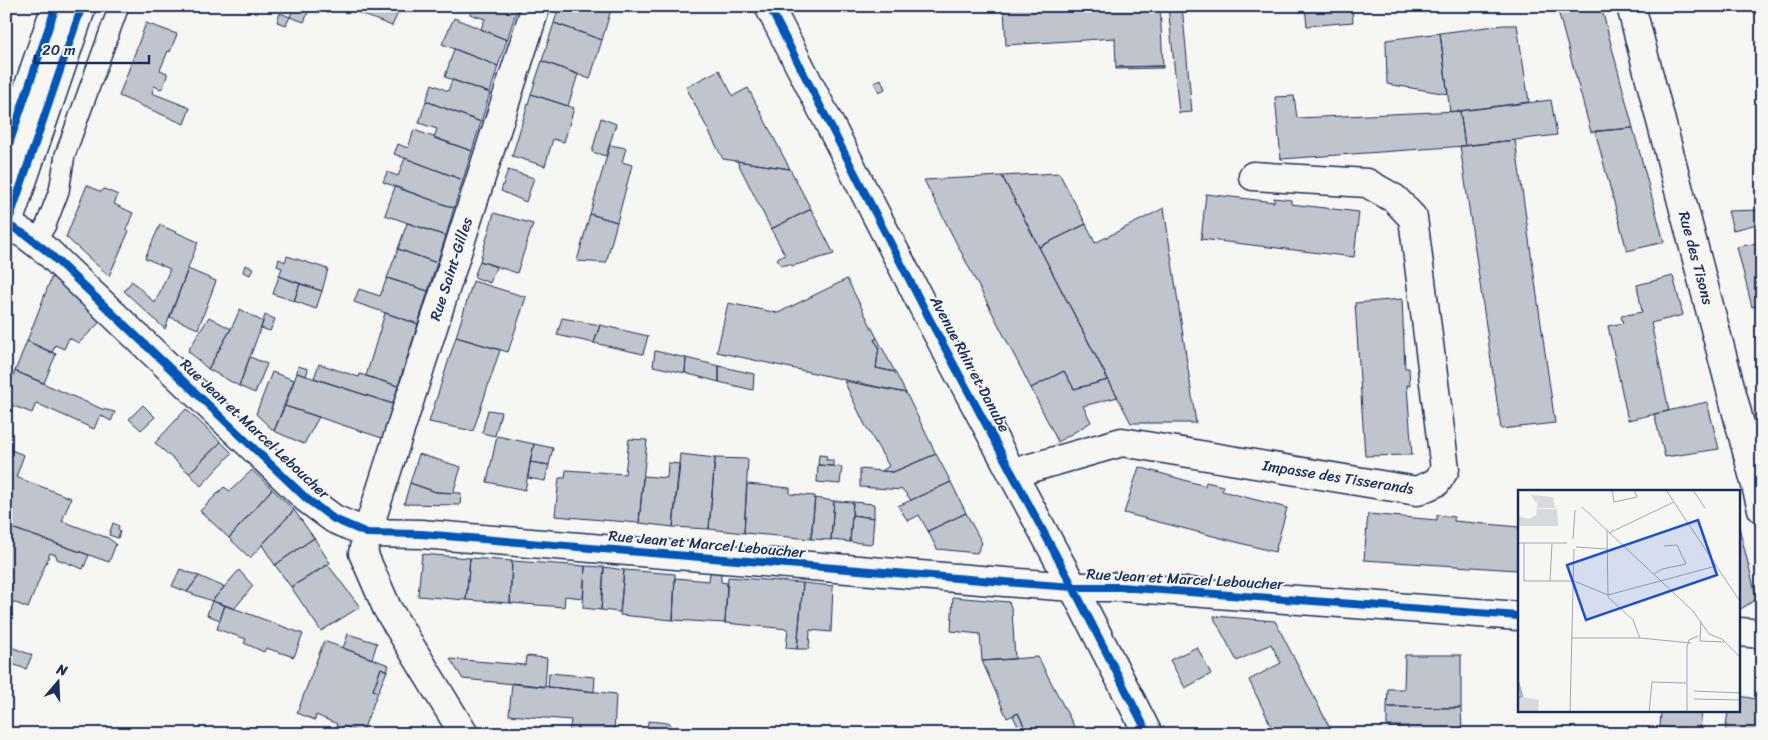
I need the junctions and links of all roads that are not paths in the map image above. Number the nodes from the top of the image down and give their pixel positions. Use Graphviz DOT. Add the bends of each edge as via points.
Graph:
graph roads {
  1 [pos="56,6"];
  2 [pos="82,6"];
  3 [pos="119,6"];
  4 [pos="536,6"];
  5 [pos="769,6"];
  6 [pos="1631,6"];
  7 [pos="6,153"];
  8 [pos="1252,176"];
  9 [pos="7,227"];
  10 [pos="35,242"];
  11 [pos="1013,473"];
  12 [pos="1762,509"];
  13 [pos="367,532"];
  14 [pos="1073,587"];
  15 [pos="1518,616"];
  16 [pos="1740,632"];
  17 [pos="1762,634"];
  18 [pos="464,734"];
  19 [pos="1148,734"];
  1 -- 7 [label="street"];
  2 -- 9 [label="street"];
  3 -- 10 [label="lane" via="65,155 59,191 46,225"];
  4 -- 13 [label="street, Rue Saint-Gilles"];
  5 -- 11 [label="street, Avenue Rhin et Danube" via="929,318"];
  6 -- 12 [label="street, Rue des Tisons"];
  8 -- 11 [label="street, Impasse des Tisserands" via="1367,184 1395,199 1413,218 1445,469 1437,482 1417,491 1122,442"];
  9 -- 10 [label="street, Rue Jean et Marcel Leboucher"];
  10 -- 13 [label="street, Rue Jean et Marcel Leboucher" via="308,499 334,519"];
  11 -- 14 [label="street, Avenue Rhin et Danube"];
  13 -- 14 [label="street, Rue Jean et Marcel Leboucher"];
  13 -- 18 [label="street, Rue Saint-Gilles" via="363,553 387,608"];
  14 -- 15 [label="street, Rue Jean et Marcel Leboucher" via="1120,587"];
  14 -- 19 [label="street, Avenue Rhin et Danube"];
  16 -- 17 [label="street"];
}
